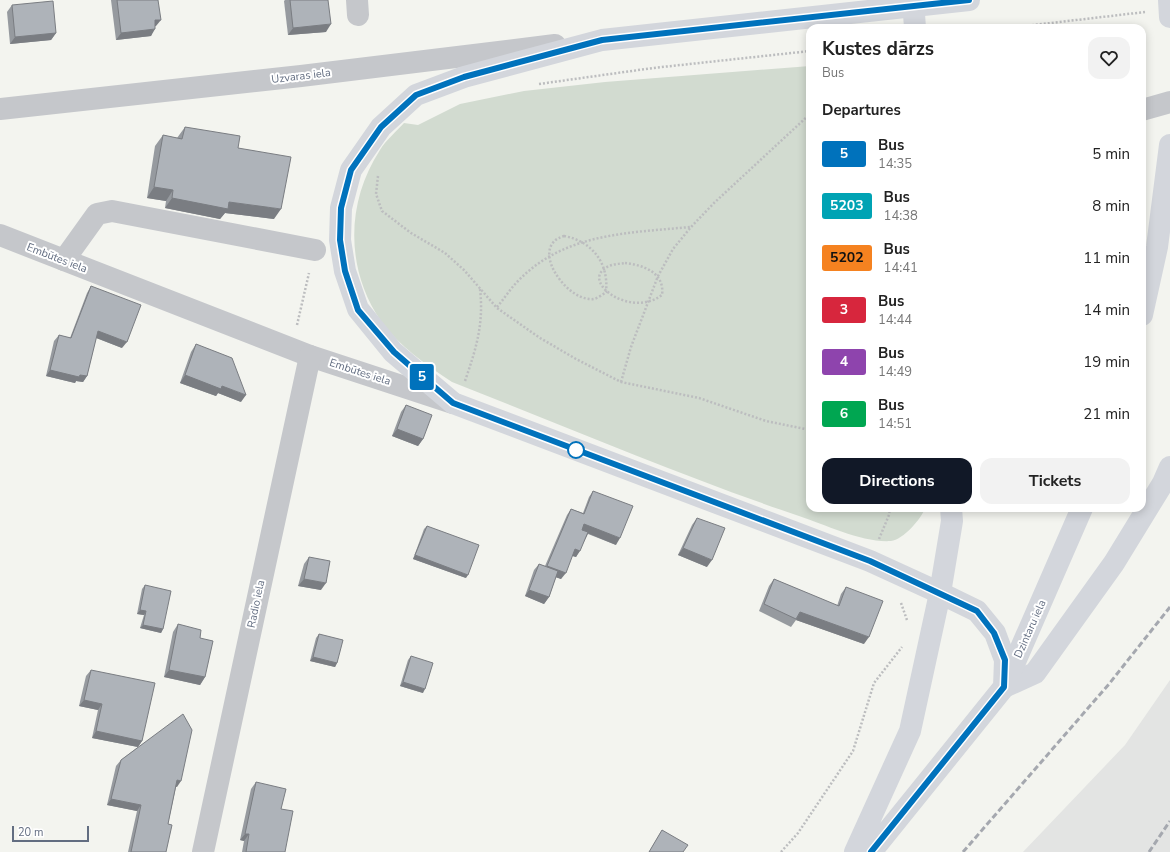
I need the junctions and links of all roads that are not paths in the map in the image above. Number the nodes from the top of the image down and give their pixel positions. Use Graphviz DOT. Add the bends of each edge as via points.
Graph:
graph roads {
  1 [pos="913,0"];
  2 [pos="969,0"];
  3 [pos="1169,0"];
  4 [pos="1170,17"];
  5 [pos="915,24"];
  6 [pos="602,40"];
  7 [pos="1170,102"];
  8 [pos="0,109"];
  9 [pos="1146,109"];
  10 [pos="1170,146"];
  11 [pos="0,235"];
  12 [pos="315,250"];
  13 [pos="64,260"];
  14 [pos="1146,297"];
  15 [pos="300,352"];
  16 [pos="455,404"];
  17 [pos="1170,467"];
  18 [pos="1146,511"];
  19 [pos="952,512"];
  20 [pos="1080,512"];
  21 [pos="1145,512"];
  22 [pos="940,593"];
  23 [pos="1004,687"];
  24 [pos="203,852"];
  25 [pos="855,852"];
  26 [pos="871,852"];
  1 -- 5 [label="main road"];
  2 -- 6 [label="main road"];
  3 -- 4 [label="main road"];
  6 -- 8 [label="street, Uzvaras iela"];
  6 -- 16 [label="main road" via="464,77 416,95 381,127 351,170 341,208 340,240 345,271 358,310 394,352"];
  7 -- 9 [label="street"];
  10 -- 14 [label="main road" via="1157,247"];
  11 -- 13 [label="street, Embūtes iela"];
  12 -- 13 [label="street" via="112,211 97,214"];
  13 -- 15 [label="street, Embūtes iela"];
  15 -- 16 [label="street, Embūtes iela"];
  15 -- 24 [label="street, Radio iela"];
  16 -- 22 [label="main road, Embūtes iela" via="870,561"];
  17 -- 18 [label="main road"];
  19 -- 22 [label="main road"];
  20 -- 23 [label="main road, Dzintaru iela"];
  21 -- 23 [label="main road" via="1114,563 1035,673"];
  22 -- 23 [label="main road, Embūtes iela" via="977,611 994,633 1005,660"];
  22 -- 25 [label="main road" via="910,731"];
  23 -- 26 [label="main road, Dzintaru iela"];
}
